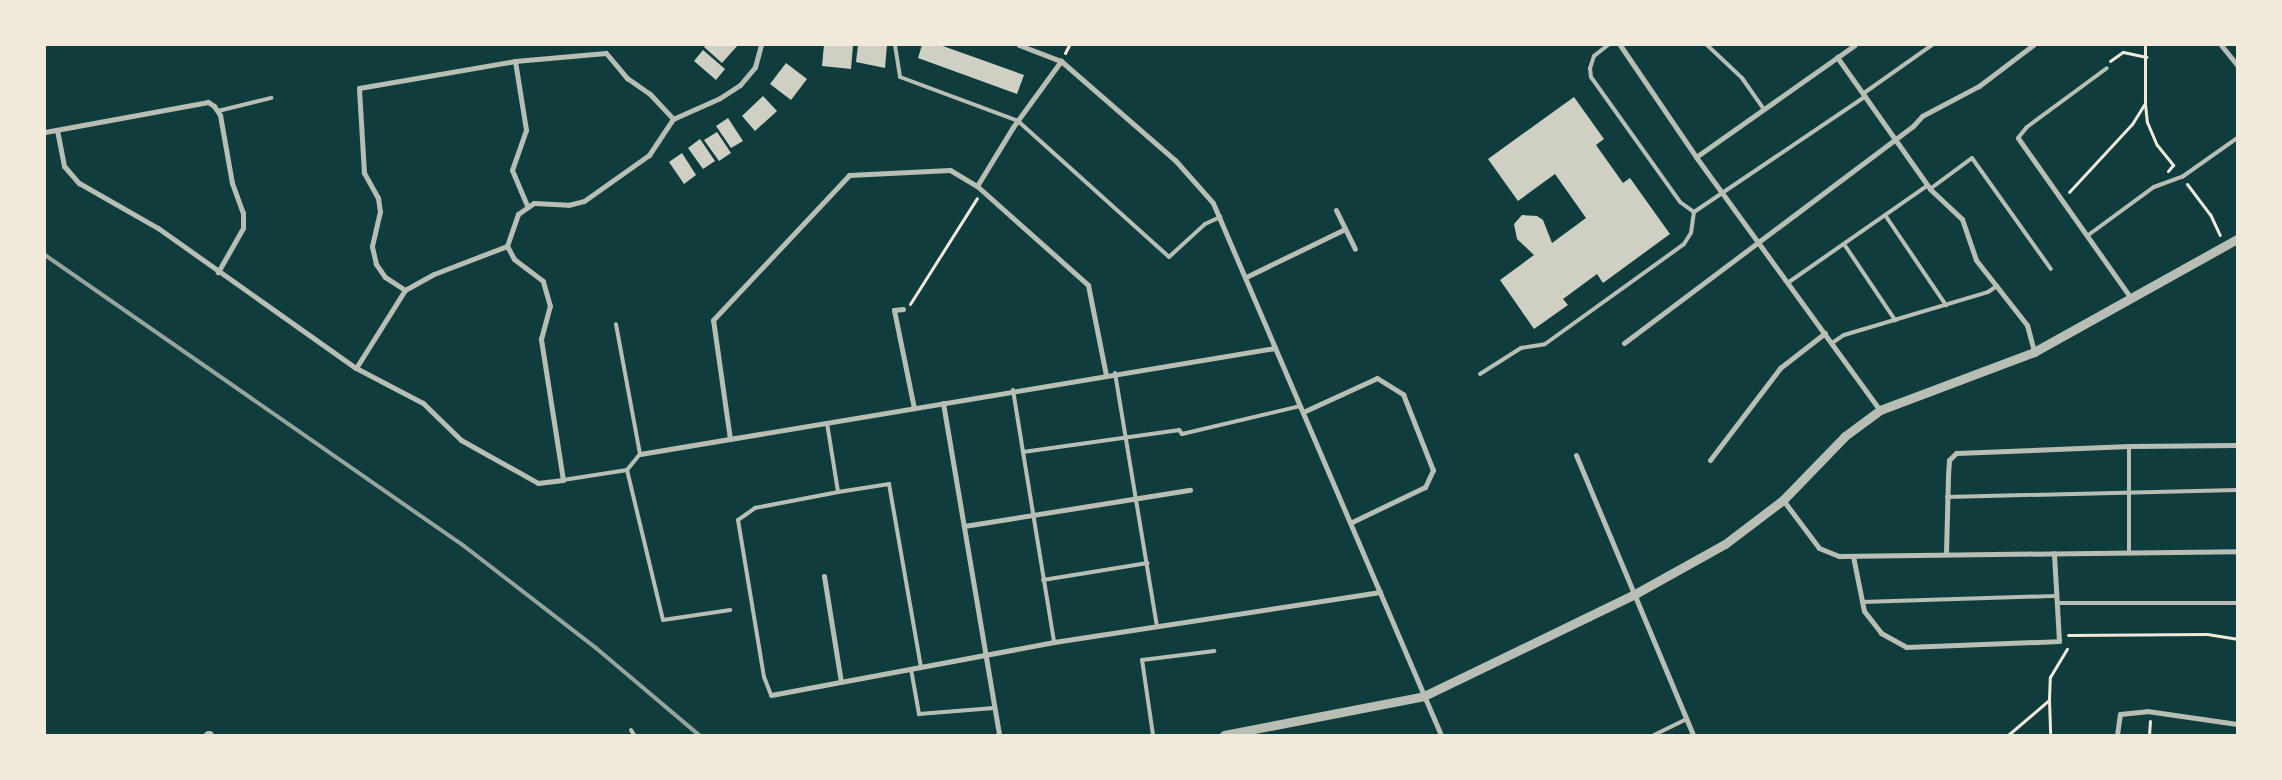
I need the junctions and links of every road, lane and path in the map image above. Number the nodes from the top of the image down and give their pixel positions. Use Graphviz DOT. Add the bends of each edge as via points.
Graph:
graph roads {
  1 [pos="761,45"];
  2 [pos="895,45"];
  3 [pos="1019,45"];
  4 [pos="1608,45"];
  5 [pos="1620,45"];
  6 [pos="1707,45"];
  7 [pos="1855,45"];
  8 [pos="1932,45"];
  9 [pos="2033,45"];
  10 [pos="2145,45"];
  11 [pos="2221,45"];
  12 [pos="1837,57"];
  13 [pos="2146,57"];
  14 [pos="515,61"];
  15 [pos="1061,61"];
  16 [pos="2237,65"];
  17 [pos="2107,68"];
  18 [pos="1865,95"];
  19 [pos="271,98"];
  20 [pos="2145,103"];
  21 [pos="1764,109"];
  22 [pos="218,111"];
  23 [pos="673,119"];
  24 [pos="1018,121"];
  25 [pos="57,130"];
  26 [pos="45,132"];
  27 [pos="2018,138"];
  28 [pos="2237,138"];
  29 [pos="1895,139"];
  30 [pos="1696,157"];
  31 [pos="2173,165"];
  32 [pos="2182,177"];
  33 [pos="977,186"];
  34 [pos="1929,187"];
  35 [pos="2154,188"];
  36 [pos="982,190"];
  37 [pos="1723,194"];
  38 [pos="2060,198"];
  39 [pos="527,206"];
  40 [pos="1336,210"];
  41 [pos="1694,212"];
  42 [pos="1885,215"];
  43 [pos="1220,217"];
  44 [pos="1345,229"];
  45 [pos="2087,236"];
  46 [pos="1758,239"];
  47 [pos="2237,239"];
  48 [pos="1844,244"];
  49 [pos="2226,245"];
  50 [pos="507,246"];
  51 [pos="1355,249"];
  52 [pos="2051,268"];
  53 [pos="218,272"];
  54 [pos="1246,277"];
  55 [pos="1789,282"];
  56 [pos="1997,286"];
  57 [pos="405,290"];
  58 [pos="2131,298"];
  59 [pos="1946,305"];
  60 [pos="903,309"];
  61 [pos="1895,320"];
  62 [pos="616,324"];
  63 [pos="1825,334"];
  64 [pos="1624,343"];
  65 [pos="1832,343"];
  66 [pos="1275,348"];
  67 [pos="2034,352"];
  68 [pos="356,368"];
  69 [pos="1115,374"];
  70 [pos="1480,374"];
  71 [pos="1106,375"];
  72 [pos="1013,390"];
  73 [pos="943,403"];
  74 [pos="1300,406"];
  75 [pos="914,408"];
  76 [pos="1880,410"];
  77 [pos="1303,412"];
  78 [pos="827,423"];
  79 [pos="1127,437"];
  80 [pos="730,440"];
  81 [pos="2237,445"];
  82 [pos="2129,446"];
  83 [pos="1023,452"];
  84 [pos="640,454"];
  85 [pos="1576,455"];
  86 [pos="1710,460"];
  87 [pos="627,470"];
  88 [pos="563,480"];
  89 [pos="1190,490"];
  90 [pos="2237,490"];
  91 [pos="838,492"];
  92 [pos="2129,493"];
  93 [pos="1947,497"];
  94 [pos="1138,498"];
  95 [pos="1782,500"];
  96 [pos="1033,515"];
  97 [pos="1352,522"];
  98 [pos="964,526"];
  99 [pos="2237,551"];
  100 [pos="2129,552"];
  101 [pos="1946,553"];
  102 [pos="2054,553"];
  103 [pos="1853,556"];
  104 [pos="1148,563"];
  105 [pos="824,576"];
  106 [pos="1043,580"];
  107 [pos="1380,592"];
  108 [pos="1635,594"];
  109 [pos="2056,596"];
  110 [pos="1862,602"];
  111 [pos="2057,603"];
  112 [pos="2237,603"];
  113 [pos="730,610"];
  114 [pos="1157,626"];
  115 [pos="2069,635"];
  116 [pos="2237,639"];
  117 [pos="2060,641"];
  118 [pos="1054,642"];
  119 [pos="1214,651"];
  120 [pos="985,655"];
  121 [pos="920,667"];
  122 [pos="911,669"];
  123 [pos="841,682"];
  124 [pos="772,695"];
  125 [pos="1424,696"];
  126 [pos="2049,700"];
  127 [pos="994,708"];
  128 [pos="1687,719"];
  129 [pos="2237,724"];
  130 [pos="631,730"];
  131 [pos="2013,731"];
  132 [pos="634,735"];
  133 [pos="999,735"];
  134 [pos="1152,735"];
  135 [pos="1224,735"];
  136 [pos="1441,735"];
  137 [pos="1654,735"];
  138 [pos="1693,735"];
  139 [pos="2008,735"];
  140 [pos="2016,735"];
  141 [pos="2050,735"];
  142 [pos="2117,735"];
  1 -- 23 [label="street" via="755,67 740,84 720,98"];
  2 -- 24 [label="lane" via="900,77"];
  3 -- 15 [label="street"];
  4 -- 41 [label="lane" via="1594,56 1591,77 1680,202"];
  5 -- 30 [label="street"];
  6 -- 21 [label="lane" via="1742,78"];
  7 -- 12 [label="street"];
  8 -- 18 [label="lane"];
  9 -- 29 [label="street" via="1979,86 1922,116"];
  10 -- 13 [label="path"];
  11 -- 16 [label="street"];
  12 -- 18 [label="street"];
  12 -- 21 [label="street"];
  13 -- 17 [label="path" via="2123,52 2112,57"];
  13 -- 20 [label="path"];
  14 -- 23 [label="street" via="606,52 627,78 650,94"];
  14 -- 39 [label="street" via="526,130 512,170"];
  14 -- 57 [label="street" via="359,88 364,173 378,198 380,212 372,246 376,264 385,277"];
  15 -- 24 [label="street"];
  15 -- 43 [label="street" via="1175,160 1198,184"];
  17 -- 27 [label="lane" via="2027,127"];
  18 -- 29 [label="street"];
  18 -- 37 [label="lane"];
  19 -- 22 [label="lane"];
  20 -- 31 [label="path" via="2146,122"];
  20 -- 38 [label="path" via="2132,124 2078,186"];
  21 -- 30 [label="street"];
  22 -- 25 [label="street" via="208,102"];
  22 -- 53 [label="street" via="232,183 240,198 243,228"];
  23 -- 39 [label="street" via="649,155 584,201 568,205 534,203"];
  24 -- 33 [label="street"];
  24 -- 43 [label="lane" via="1169,258 1205,224"];
  25 -- 26 [label="street"];
  25 -- 53 [label="street" via="64,166 78,183 158,228"];
  27 -- 38 [label="street"];
  28 -- 32 [label="lane"];
  29 -- 34 [label="street"];
  29 -- 46 [label="street"];
  30 -- 37 [label="street"];
  31 -- 32 [label="path"];
  31 -- 35 [label="path"];
  32 -- 35 [label="lane"];
  32 -- 49 [label="path" via="2210,214"];
  33 -- 36 [label="street"];
  33 -- 80 [label="street" via="950,170 849,175 713,320"];
  34 -- 42 [label="lane"];
  34 -- 52 [label="lane" via="1972,158"];
  34 -- 56 [label="street" via="1962,219 1976,260"];
  35 -- 45 [label="lane"];
  36 -- 60 [label="path" via="914,302"];
  36 -- 71 [label="street" via="1088,285"];
  37 -- 41 [label="lane"];
  37 -- 46 [label="street"];
  38 -- 45 [label="street"];
  39 -- 50 [label="street" via="518,214"];
  40 -- 44 [label="street"];
  41 -- 70 [label="lane" via="1691,233 1684,244 1545,344 1521,348"];
  42 -- 48 [label="lane"];
  42 -- 59 [label="lane"];
  43 -- 54 [label="street"];
  44 -- 51 [label="street"];
  44 -- 54 [label="street"];
  45 -- 58 [label="street"];
  46 -- 55 [label="street"];
  46 -- 64 [label="street"];
  47 -- 49 [label="street"];
  48 -- 55 [label="lane"];
  48 -- 61 [label="lane"];
  49 -- 58 [label="street"];
  50 -- 57 [label="street" via="434,274"];
  50 -- 88 [label="street" via="514,259 543,281 550,306 541,339"];
  53 -- 68 [label="street"];
  54 -- 66 [label="street"];
  55 -- 63 [label="street"];
  56 -- 59 [label="lane"];
  56 -- 67 [label="street" via="2027,325"];
  57 -- 68 [label="street"];
  58 -- 67 [label="street"];
  59 -- 61 [label="lane"];
  60 -- 75 [label="street" via="894,310"];
  61 -- 65 [label="lane" via="1844,335"];
  62 -- 84 [label="lane"];
  63 -- 65 [label="street"];
  63 -- 86 [label="street" via="1780,368"];
  65 -- 76 [label="street"];
  66 -- 69 [label="street"];
  66 -- 74 [label="street"];
  67 -- 76 [label="street"];
  68 -- 88 [label="street" via="422,403 461,440 538,483"];
  69 -- 71 [label="street"];
  69 -- 79 [label="lane"];
  71 -- 72 [label="street"];
  72 -- 73 [label="street"];
  72 -- 83 [label="lane"];
  73 -- 75 [label="street"];
  73 -- 98 [label="street"];
  74 -- 77 [label="street"];
  74 -- 79 [label="lane" via="1182,434 1178,430"];
  75 -- 78 [label="street"];
  76 -- 95 [label="street" via="1846,436"];
  77 -- 97 [label="street"];
  77 -- 97 [label="street" via="1377,378 1402,394 1433,470 1425,487"];
  78 -- 80 [label="street"];
  78 -- 91 [label="lane"];
  79 -- 83 [label="lane"];
  79 -- 94 [label="lane"];
  80 -- 84 [label="street"];
  81 -- 82 [label="street"];
  82 -- 92 [label="lane"];
  82 -- 93 [label="street" via="1956,453 1949,460"];
  83 -- 96 [label="lane"];
  84 -- 87 [label="lane"];
  85 -- 108 [label="street"];
  87 -- 88 [label="lane"];
  87 -- 113 [label="lane" via="663,620"];
  89 -- 94 [label="street"];
  90 -- 92 [label="lane"];
  91 -- 121 [label="lane" via="889,484"];
  91 -- 124 [label="lane" via="755,508 738,520 764,677"];
  92 -- 93 [label="lane"];
  92 -- 100 [label="lane"];
  93 -- 101 [label="street"];
  94 -- 96 [label="street"];
  94 -- 104 [label="lane"];
  95 -- 103 [label="street" via="1819,548 1839,556"];
  95 -- 108 [label="street" via="1725,544"];
  96 -- 98 [label="street"];
  96 -- 106 [label="lane"];
  97 -- 107 [label="street"];
  98 -- 120 [label="street"];
  99 -- 100 [label="street"];
  100 -- 102 [label="street"];
  101 -- 102 [label="street"];
  101 -- 103 [label="street"];
  102 -- 109 [label="street"];
  103 -- 110 [label="street"];
  104 -- 106 [label="lane"];
  104 -- 114 [label="lane"];
  105 -- 123 [label="street"];
  106 -- 118 [label="lane"];
  107 -- 114 [label="street"];
  107 -- 125 [label="street"];
  108 -- 125 [label="street"];
  108 -- 128 [label="street"];
  109 -- 110 [label="lane"];
  109 -- 111 [label="street"];
  110 -- 117 [label="street" via="1864,612 1881,633 1906,647"];
  111 -- 112 [label="lane"];
  111 -- 117 [label="street"];
  114 -- 118 [label="street"];
  115 -- 116 [label="path" via="2208,634"];
  115 -- 117 [label="path"];
  115 -- 126 [label="path" via="2067,650 2050,677"];
  118 -- 120 [label="street"];
  119 -- 134 [label="lane" via="1142,660"];
  120 -- 121 [label="street"];
  120 -- 127 [label="street"];
  121 -- 122 [label="street"];
  122 -- 123 [label="street"];
  122 -- 127 [label="lane" via="919,714"];
  123 -- 124 [label="street"];
  125 -- 135 [label="street"];
  125 -- 136 [label="street"];
  126 -- 131 [label="path"];
  126 -- 141 [label="path"];
  127 -- 133 [label="street"];
  128 -- 137 [label="lane"];
  128 -- 138 [label="street"];
  129 -- 142 [label="street" via="2147,711 2120,714"];
  130 -- 132 [label="lane"];
  131 -- 139 [label="path"];
  131 -- 140 [label="path"];
}
